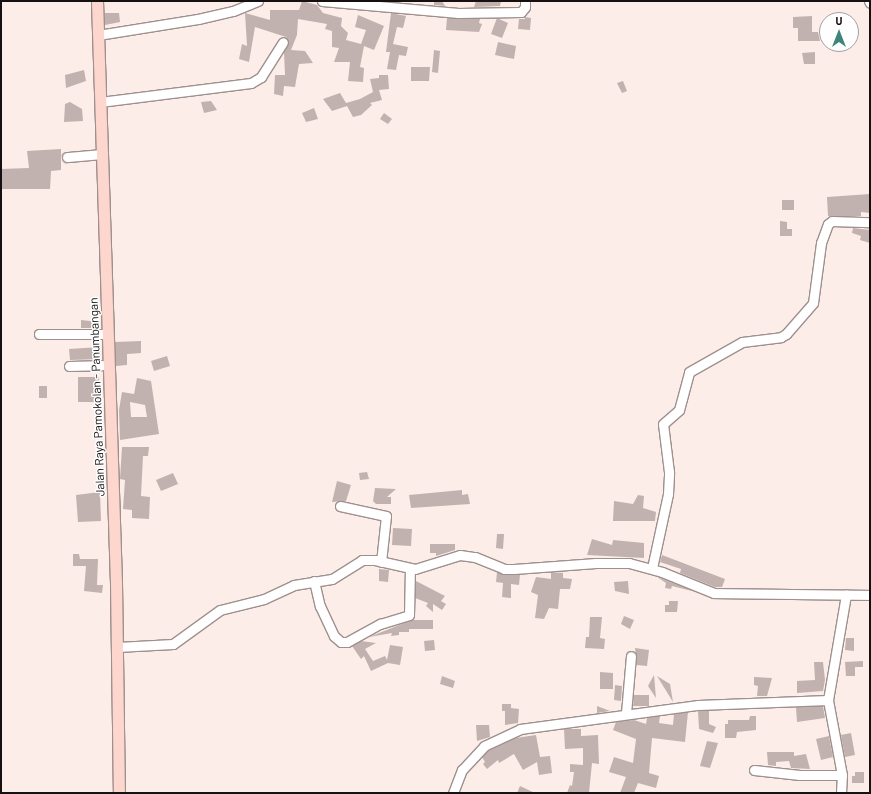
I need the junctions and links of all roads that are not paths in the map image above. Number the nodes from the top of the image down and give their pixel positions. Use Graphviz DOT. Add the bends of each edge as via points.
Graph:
graph roads {
  1 [pos="97,1"];
  2 [pos="258,1"];
  3 [pos="322,1"];
  4 [pos="525,1"];
  5 [pos="98,36"];
  6 [pos="283,42"];
  7 [pos="100,102"];
  8 [pos="103,154"];
  9 [pos="67,157"];
  10 [pos="870,222"];
  11 [pos="39,334"];
  12 [pos="108,334"];
  13 [pos="109,365"];
  14 [pos="69,366"];
  15 [pos="340,506"];
  16 [pos="381,562"];
  17 [pos="410,568"];
  18 [pos="652,568"];
  19 [pos="314,582"];
  20 [pos="846,595"];
  21 [pos="870,595"];
  22 [pos="117,647"];
  23 [pos="631,656"];
  24 [pos="828,700"];
  25 [pos="626,713"];
  26 [pos="754,770"];
  27 [pos="842,775"];
  28 [pos="119,793"];
  29 [pos="453,793"];
  30 [pos="841,793"];
  1 -- 5 [label="main road, Jalan Raya Pamokolan - Panumbangan"];
  2 -- 5 [label="street" via="234,11 198,19"];
  3 -- 4 [label="street" via="458,13 521,12 525,7"];
  5 -- 7 [label="main road, Jalan Raya Pamokolan - Panumbangan"];
  6 -- 7 [label="street" via="261,77 251,83"];
  7 -- 8 [label="main road, Jalan Raya Pamokolan - Panumbangan"];
  8 -- 9 [label="street"];
  8 -- 12 [label="main road, Jalan Raya Pamokolan - Panumbangan"];
  10 -- 18 [label="street" via="832,221 828,224 820,250 812,306 786,334 781,337 742,342 689,372 679,410 663,424 669,472 668,494"];
  11 -- 12 [label="street"];
  12 -- 13 [label="main road, Jalan Raya Pamokolan - Panumbangan"];
  13 -- 14 [label="street"];
  13 -- 22 [label="main road, Jalan Raya Pamokolan - Panumbangan"];
  15 -- 16 [label="street" via="386,516"];
  16 -- 17 [label="street"];
  16 -- 19 [label="street" via="362,560 332,579"];
  17 -- 18 [label="street" via="434,565 460,555 475,557 504,569 514,570 596,563 629,563"];
  17 -- 19 [label="street" via="409,615 380,624 347,642 337,640 334,636 320,606"];
  18 -- 20 [label="street" via="714,593"];
  19 -- 22 [label="street" via="294,584 264,599 220,610 173,644"];
  20 -- 21 [label="street"];
  20 -- 24 [label="street"];
  22 -- 28 [label="main road, Jalan Raya Pamokolan - Panumbangan"];
  23 -- 25 [label="street"];
  24 -- 25 [label="street" via="698,705"];
  24 -- 27 [label="street"];
  25 -- 29 [label="street" via="520,729 497,738 484,746 462,770"];
  26 -- 27 [label="street" via="800,775"];
  27 -- 30 [label="street"];
}
